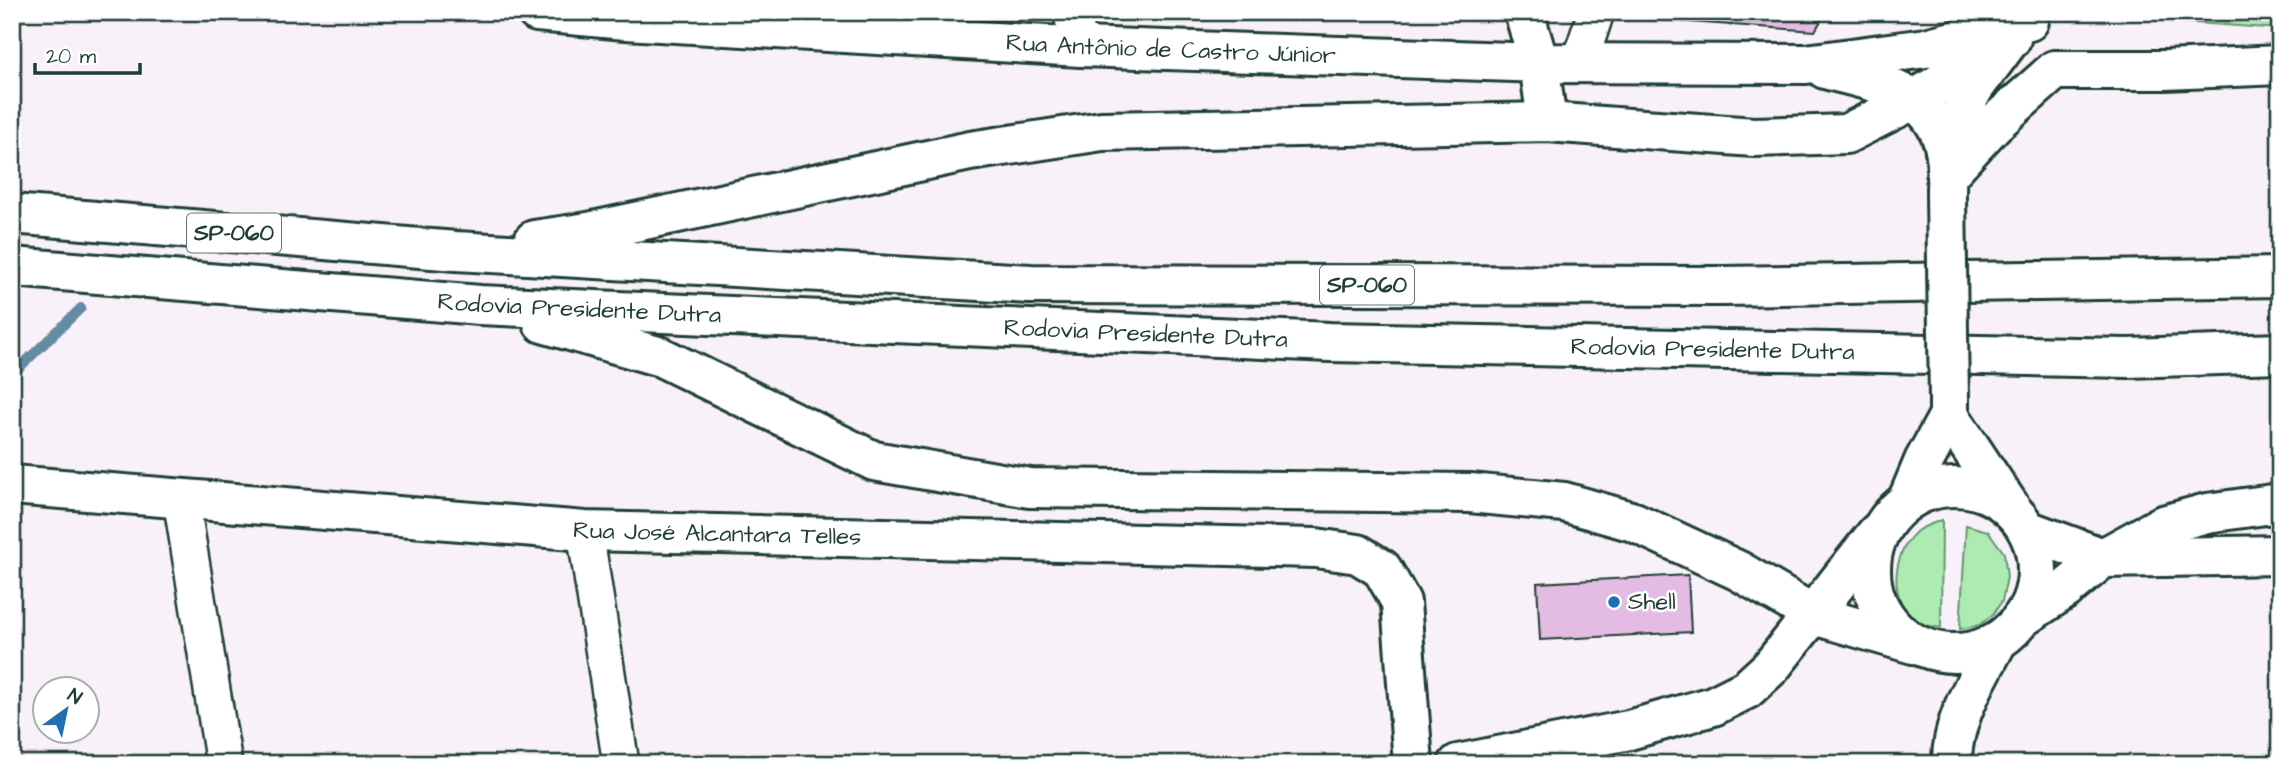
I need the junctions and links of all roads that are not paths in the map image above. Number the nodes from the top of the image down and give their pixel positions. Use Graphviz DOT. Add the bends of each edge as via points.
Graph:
graph roads {
  1 [pos="537,12"];
  2 [pos="1524,12"];
  3 [pos="1597,12"];
  4 [pos="625,16"];
  5 [pos="2027,24"];
  6 [pos="1076,30"];
  7 [pos="1539,63"];
  8 [pos="1579,64"];
  9 [pos="1806,64"];
  10 [pos="2280,65"];
  11 [pos="1915,99"];
  12 [pos="1547,122"];
  13 [pos="1946,174"];
  14 [pos="12,214"];
  15 [pos="456,251"];
  16 [pos="12,267"];
  17 [pos="2280,277"];
  18 [pos="480,306"];
  19 [pos="2280,353"];
  20 [pos="1949,407"];
  21 [pos="12,485"];
  22 [pos="181,499"];
  23 [pos="1908,499"];
  24 [pos="2280,503"];
  25 [pos="2019,519"];
  26 [pos="1881,528"];
  27 [pos="585,531"];
  28 [pos="2280,555"];
  29 [pos="2103,558"];
  30 [pos="1814,615"];
  31 [pos="2009,630"];
  32 [pos="1923,647"];
  33 [pos="223,764"];
  34 [pos="621,764"];
  35 [pos="1413,764"];
  36 [pos="1458,764"];
  37 [pos="1952,764"];
  1 -- 4 [label="main road, Rua Antônio de Castro Júnior"];
  2 -- 7 [label="main road"];
  3 -- 8 [label="street"];
  4 -- 6 [label="main road, Rua Antônio de Castro Júnior"];
  5 -- 9 [label="main road" via="1926,48"];
  5 -- 11 [label="main road"];
  5 -- 13 [label="main road" via="1963,108"];
  6 -- 7 [label="main road, Rua Antônio de Castro Júnior"];
  7 -- 8 [label="main road, Rua Antônio de Castro Júnior"];
  7 -- 12 [label="main road"];
  8 -- 9 [label="main road, Rua Antônio de Castro Júnior"];
  9 -- 11 [label="main road" via="1894,88"];
  10 -- 13 [label="main road" via="2055,70"];
  11 -- 12 [label="main road" via="1846,134 1754,137"];
  11 -- 13 [label="main road" via="1936,124"];
  12 -- 15 [label="main road" via="1102,131 970,151 588,232"];
  13 -- 20 [label="main road, bridge"];
  14 -- 15 [label="main road, Rodovia Presidente Dutra / SP-060"];
  15 -- 17 [label="main road, Rodovia Presidente Dutra / SP-060" via="1031,284 1722,286"];
  16 -- 18 [label="main road, Rodovia Presidente Dutra / SP-060"];
  18 -- 19 [label="main road, Rodovia Presidente Dutra / SP-060" via="1330,342 2128,358"];
  18 -- 30 [label="main road" via="661,356 874,461 1030,488 1470,493 1564,502 1634,522 1740,571"];
  20 -- 23 [label="main road"];
  20 -- 25 [label="main road"];
  21 -- 22 [label="main road, Rua José Alcantara Telles"];
  22 -- 27 [label="main road, Rua José Alcantara Telles"];
  22 -- 33 [label="street"];
  23 -- 25 [label="main road" via="1933,489 1961,486 1988,493"];
  23 -- 26 [label="main road"];
  24 -- 29 [label="main road" via="2207,513 2163,525"];
  25 -- 29 [label="main road"];
  25 -- 31 [label="main road" via="2036,554 2037,581 2030,606"];
  26 -- 30 [label="main road"];
  26 -- 32 [label="main road" via="1871,555 1871,583 1877,601 1899,632"];
  27 -- 34 [label="street"];
  27 -- 35 [label="main road, Rua José Alcantara Telles" via="1316,548 1358,554 1382,569 1401,602"];
  28 -- 29 [label="main road"];
  29 -- 31 [label="main road"];
  30 -- 32 [label="main road"];
  30 -- 36 [label="main road" via="1771,667 1747,688 1713,706 1629,730"];
  31 -- 32 [label="main road" via="1973,651 1948,653"];
  31 -- 37 [label="main road" via="1962,712"];
}
